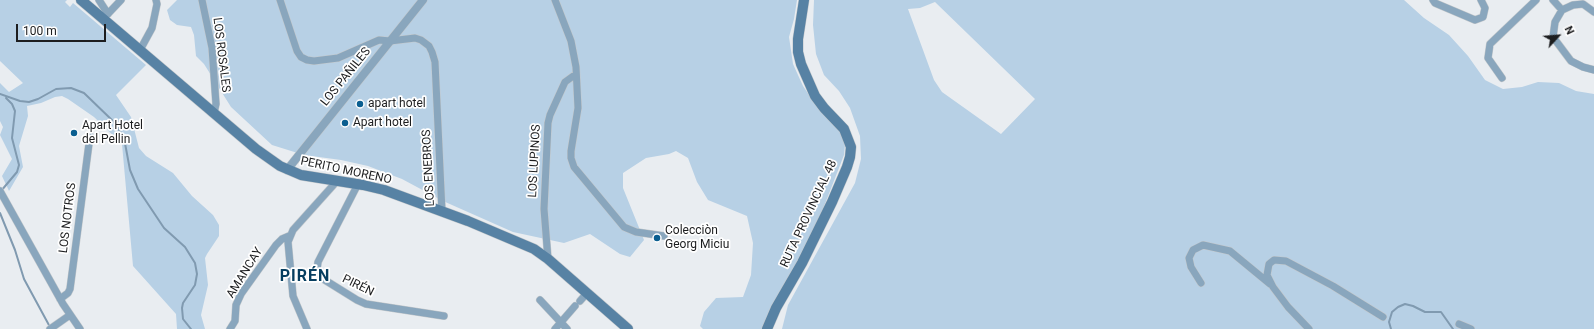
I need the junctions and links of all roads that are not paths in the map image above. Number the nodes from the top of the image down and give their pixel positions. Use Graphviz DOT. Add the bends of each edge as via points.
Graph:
graph roads {
  1 [pos="81,0"];
  2 [pos="99,0"];
  3 [pos="121,0"];
  4 [pos="156,0"];
  5 [pos="202,0"];
  6 [pos="280,0"];
  7 [pos="423,0"];
  8 [pos="555,0"];
  9 [pos="804,0"];
  10 [pos="1433,0"];
  11 [pos="1481,0"];
  12 [pos="1536,0"];
  13 [pos="1553,0"];
  14 [pos="1562,10"];
  15 [pos="1594,12"];
  16 [pos="106,17"];
  17 [pos="390,41"];
  18 [pos="140,50"];
  19 [pos="1594,70"];
  20 [pos="576,74"];
  21 [pos="1502,78"];
  22 [pos="214,113"];
  23 [pos="90,136"];
  24 [pos="287,170"];
  25 [pos="337,181"];
  26 [pos="358,184"];
  27 [pos="1,193"];
  28 [pos="442,212"];
  29 [pos="289,236"];
  30 [pos="664,236"];
  31 [pos="548,259"];
  32 [pos="1201,283"];
  33 [pos="1273,287"];
  34 [pos="587,293"];
  35 [pos="60,299"];
  36 [pos="540,300"];
  37 [pos="70,315"];
  38 [pos="444,316"];
  39 [pos="1383,317"];
  40 [pos="560,323"];
  41 [pos="1459,324"];
  42 [pos="52,328"];
  43 [pos="80,329"];
  44 [pos="230,329"];
  45 [pos="306,329"];
  46 [pos="555,329"];
  47 [pos="567,329"];
  48 [pos="628,329"];
  49 [pos="768,329"];
  50 [pos="1309,329"];
  51 [pos="1471,329"];
  1 -- 16 [label="main road, PERITO MORENO"];
  2 -- 16 [label="street"];
  3 -- 16 [label="street"];
  4 -- 18 [label="street" via="152,28"];
  5 -- 22 [label="street, LOS ROSALES" via="212,48 216,104"];
  6 -- 17 [label="street, LOS ENEBROS" via="297,51 307,60 338,58 376,40"];
  7 -- 17 [label="street, LOS PAÑILES"];
  8 -- 20 [label="street" via="573,47"];
  9 -- 49 [label="main road, RUTA PROVINCIAL 48" via="798,52 815,96 844,129 851,147 850,157 822,222 776,308"];
  10 -- 11 [label="street" via="1475,20 1483,17 1485,8"];
  12 -- 21 [label="street" via="1490,44 1488,58"];
  13 -- 14 [label="street"];
  14 -- 15 [label="street" via="1583,4"];
  14 -- 19 [label="street" via="1555,22 1553,37 1571,60"];
  16 -- 18 [label="main road, PERITO MORENO"];
  17 -- 24 [label="street, LOS PAÑILES"];
  17 -- 28 [label="street, LOS ENEBROS" via="418,39 427,44 434,55"];
  18 -- 22 [label="main road, PERITO MORENO"];
  20 -- 30 [label="street" via="578,108 571,150 574,167 624,227 636,232"];
  20 -- 31 [label="street, LOS LUPINOS" via="565,82 548,123 544,209"];
  22 -- 24 [label="main road, PERITO MORENO" via="262,154"];
  23 -- 35 [label="street, LOS NOTROS" via="70,288"];
  24 -- 25 [label="main road, PERITO MORENO"];
  25 -- 26 [label="main road, PERITO MORENO"];
  25 -- 29 [label="street, AMANCAY"];
  26 -- 28 [label="main road, PERITO MORENO" via="384,190"];
  26 -- 38 [label="street, PIRÉN" via="318,262 317,270 320,277 366,304"];
  27 -- 35 [label="street"];
  28 -- 31 [label="main road, PERITO MORENO" via="534,249"];
  29 -- 44 [label="street, AMANCAY" via="276,245 241,294 236,305 235,321"];
  29 -- 45 [label="street" via="293,296"];
  31 -- 34 [label="main road, PERITO MORENO"];
  32 -- 33 [label="street" via="1191,268 1189,258 1193,250 1202,245 1230,252"];
  33 -- 39 [label="street" via="1267,275 1269,264 1274,260 1286,261"];
  33 -- 50 [label="street" via="1288,308"];
  34 -- 40 [label="street"];
  34 -- 48 [label="main road, PERITO MORENO"];
  35 -- 37 [label="street"];
  36 -- 40 [label="street"];
  37 -- 42 [label="street"];
  37 -- 43 [label="street"];
  40 -- 46 [label="street"];
  40 -- 47 [label="street"];
  41 -- 51 [label="street"];
}
